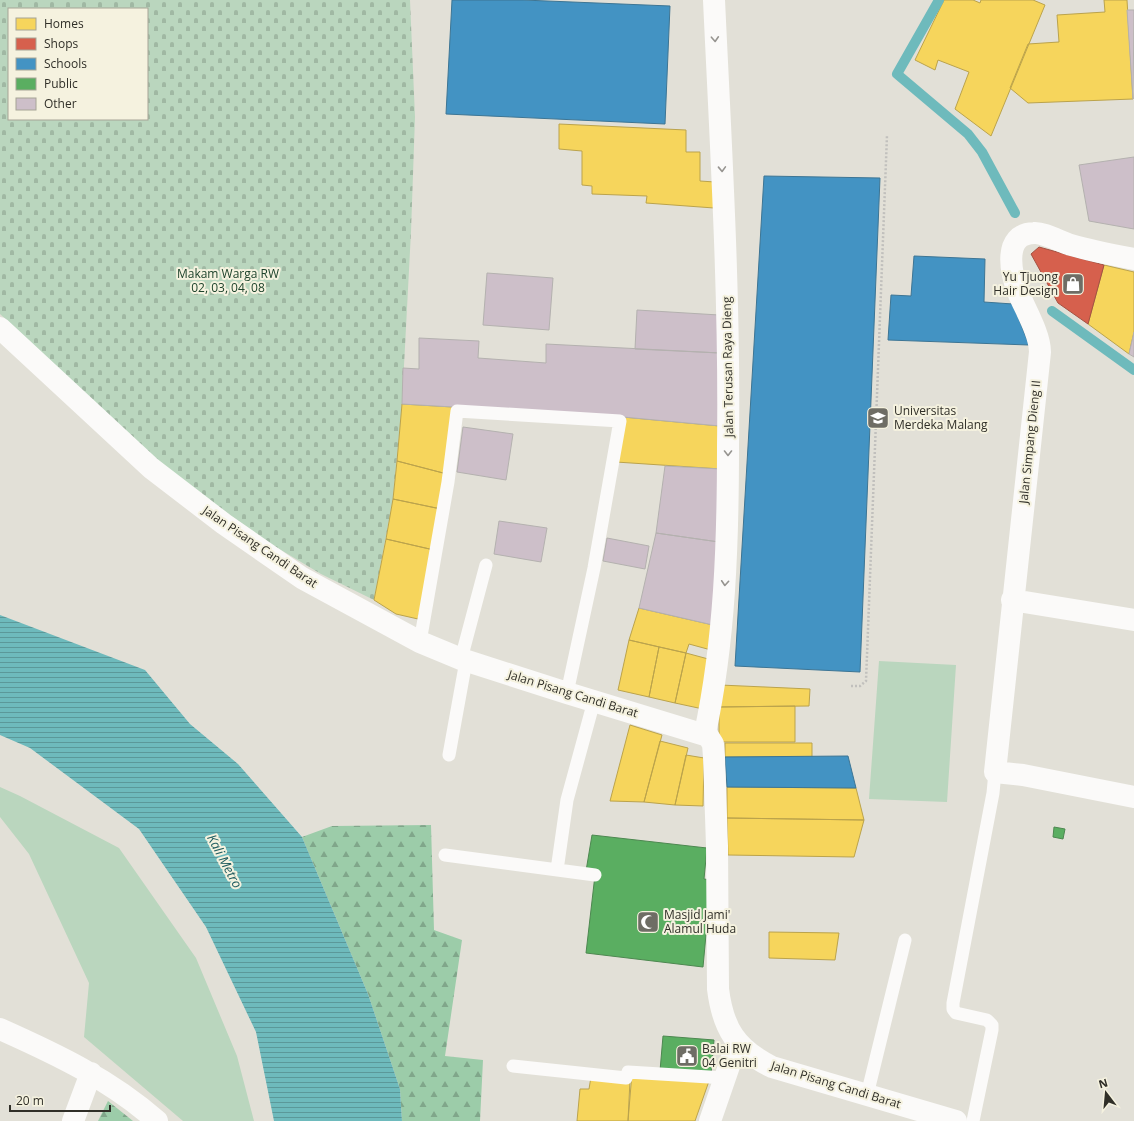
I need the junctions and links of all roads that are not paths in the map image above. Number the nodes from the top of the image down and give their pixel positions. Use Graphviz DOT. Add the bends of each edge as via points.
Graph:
graph roads {
  1 [pos="714,0"];
  2 [pos="1134,259"];
  3 [pos="0,328"];
  4 [pos="486,565"];
  5 [pos="1012,600"];
  6 [pos="1134,620"];
  7 [pos="420,642"];
  8 [pos="463,660"];
  9 [pos="567,693"];
  10 [pos="594,701"];
  11 [pos="705,733"];
  12 [pos="449,755"];
  13 [pos="995,772"];
  14 [pos="1134,797"];
  15 [pos="445,855"];
  16 [pos="557,870"];
  17 [pos="594,875"];
  18 [pos="905,940"];
  19 [pos="0,1029"];
  20 [pos="737,1043"];
  21 [pos="513,1066"];
  22 [pos="91,1073"];
  23 [pos="725,1078"];
  24 [pos="867,1095"];
  25 [pos="73,1121"];
  26 [pos="157,1121"];
  27 [pos="710,1121"];
  28 [pos="956,1121"];
  29 [pos="972,1121"];
  1 -- 11 [label="street, Jalan Terusan Raya Dieng, one-way" via="729,348 728,547 717,673"];
  2 -- 5 [label="street, Jalan Simpang Dieng II" via="1071,245 1034,233 1023,236 1013,245 1010,257 1014,280 1040,346"];
  3 -- 7 [label="street, Jalan Pisang Candi Barat" via="151,468 224,524 302,578"];
  4 -- 8 [label="lane"];
  5 -- 6 [label="street"];
  5 -- 13 [label="street, Jalan Simpang Dieng II"];
  7 -- 8 [label="street, Jalan Pisang Candi Barat"];
  7 -- 9 [label="lane" via="446,496 457,411 620,421 594,568"];
  8 -- 9 [label="street, Jalan Pisang Candi Barat"];
  8 -- 12 [label="lane"];
  9 -- 10 [label="street, Jalan Pisang Candi Barat"];
  10 -- 11 [label="street, Jalan Pisang Candi Barat"];
  10 -- 16 [label="lane" via="567,800"];
  11 -- 20 [label="street, Jalan Pisang Candi Barat" via="712,739 713,744 718,989 725,1021"];
  13 -- 14 [label="street" via="1023,775"];
  13 -- 29 [label="lane" via="952,1003 956,1013 987,1020 992,1025"];
  15 -- 16 [label="lane"];
  16 -- 17 [label="lane"];
  18 -- 24 [label="lane"];
  19 -- 22 [label="street"];
  20 -- 23 [label="street"];
  20 -- 24 [label="street, Jalan Pisang Candi Barat" via="747,1052 772,1066"];
  21 -- 23 [label="lane" via="626,1078 628,1072"];
  22 -- 25 [label="street"];
  22 -- 26 [label="street" via="118,1090"];
  23 -- 27 [label="street"];
  24 -- 28 [label="street, Jalan Pisang Candi Barat"];
}
